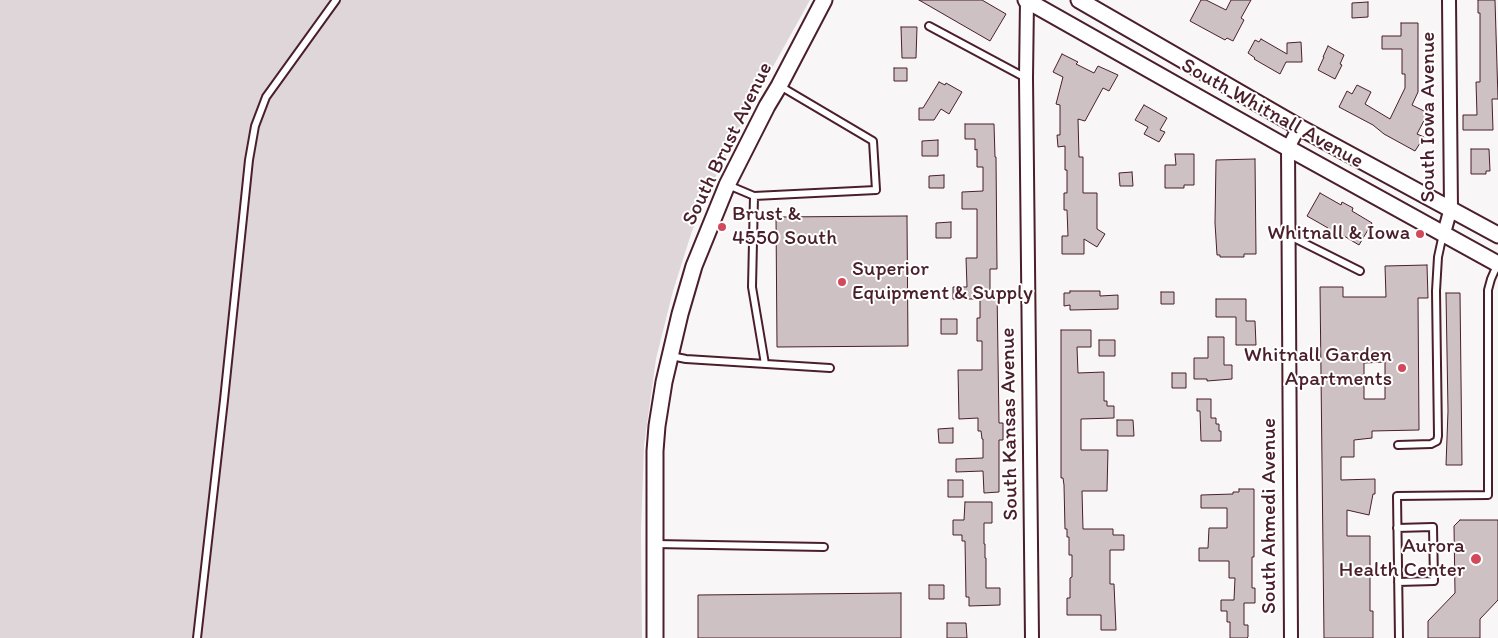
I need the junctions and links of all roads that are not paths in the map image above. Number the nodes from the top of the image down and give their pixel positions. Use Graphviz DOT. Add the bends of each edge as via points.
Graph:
graph roads {
  1 [pos="336,0"];
  2 [pos="824,0"];
  3 [pos="1026,0"];
  4 [pos="1079,0"];
  5 [pos="1449,0"];
  6 [pos="930,26"];
  7 [pos="1180,57"];
  8 [pos="1026,78"];
  9 [pos="1168,80"];
  10 [pos="779,86"];
  11 [pos="1299,127"];
  12 [pos="1288,148"];
  13 [pos="727,185"];
  14 [pos="754,196"];
  15 [pos="1450,208"];
  16 [pos="1444,233"];
  17 [pos="1288,235"];
  18 [pos="1498,235"];
  19 [pos="1498,264"];
  20 [pos="1360,271"];
  21 [pos="670,356"];
  22 [pos="765,364"];
  23 [pos="830,368"];
  24 [pos="1398,445"];
  25 [pos="1397,528"];
  26 [pos="654,544"];
  27 [pos="824,547"];
  28 [pos="1398,582"];
  29 [pos="197,638"];
  30 [pos="655,638"];
  31 [pos="1032,638"];
  32 [pos="1292,638"];
  33 [pos="1399,638"];
  1 -- 29 [label="lane" via="266,97 255,126"];
  2 -- 10 [label="street, South Brust Avenue"];
  3 -- 8 [label="street, South Kansas Avenue"];
  3 -- 9 [label="street, South Whitnall Avenue"];
  4 -- 7 [label="street, South Whitnall Avenue"];
  5 -- 15 [label="street, South Iowa Avenue"];
  6 -- 8 [label="lane"];
  7 -- 9 [label="street"];
  7 -- 11 [label="street, South Whitnall Avenue"];
  8 -- 31 [label="street, South Kansas Avenue"];
  9 -- 12 [label="street, South Whitnall Avenue"];
  10 -- 13 [label="street, South Brust Avenue"];
  10 -- 14 [label="lane" via="873,141 876,190"];
  11 -- 12 [label="street, South Ahmedi Avenue"];
  11 -- 15 [label="street, South Whitnall Avenue"];
  12 -- 16 [label="street, South Whitnall Avenue"];
  12 -- 17 [label="street, South Ahmedi Avenue"];
  13 -- 14 [label="lane"];
  13 -- 21 [label="street, South Brust Avenue" via="694,266"];
  14 -- 22 [label="lane" via="752,287"];
  15 -- 16 [label="street, South Iowa Avenue"];
  15 -- 18 [label="street, South Whitnall Avenue"];
  16 -- 19 [label="street, South Whitnall Avenue"];
  16 -- 24 [label="lane" via="1438,257 1436,291 1437,442"];
  17 -- 20 [label="lane"];
  17 -- 32 [label="street, South Ahmedi Avenue"];
  19 -- 25 [label="lane" via="1488,290 1488,495 1397,496"];
  21 -- 22 [label="lane"];
  21 -- 26 [label="street, South Brust Avenue" via="657,426"];
  22 -- 23 [label="lane"];
  25 -- 28 [label="lane"];
  25 -- 28 [label="lane" via="1433,527 1434,572 1434,581"];
  26 -- 27 [label="lane"];
  26 -- 30 [label="street, South Brust Avenue"];
  28 -- 33 [label="lane"];
}
